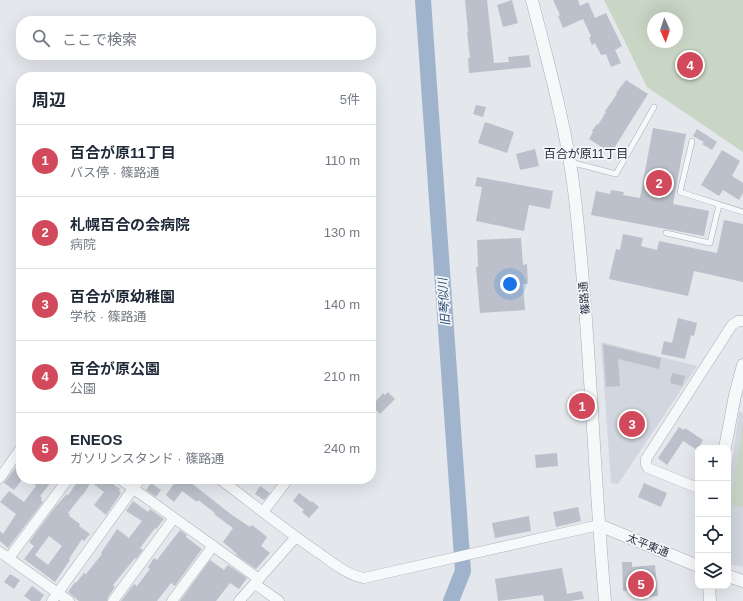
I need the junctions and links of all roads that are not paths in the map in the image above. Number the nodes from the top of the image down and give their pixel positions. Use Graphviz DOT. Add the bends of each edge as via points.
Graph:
graph roads {
  1 [pos="532,0"];
  2 [pos="654,106"];
  3 [pos="692,141"];
  4 [pos="569,162"];
  5 [pos="719,204"];
  6 [pos="743,212"];
  7 [pos="666,233"];
  8 [pos="743,321"];
  9 [pos="743,365"];
  10 [pos="739,396"];
  11 [pos="726,445"];
  12 [pos="16,455"];
  13 [pos="0,478"];
  14 [pos="64,484"];
  15 [pos="126,484"];
  16 [pos="136,484"];
  17 [pos="227,484"];
  18 [pos="284,484"];
  19 [pos="695,487"];
  20 [pos="133,489"];
  21 [pos="263,512"];
  22 [pos="174,518"];
  23 [pos="599,525"];
  24 [pos="296,537"];
  25 [pos="213,546"];
  26 [pos="0,552"];
  27 [pos="9,558"];
  28 [pos="695,565"];
  29 [pos="731,577"];
  30 [pos="743,581"];
  31 [pos="257,582"];
  32 [pos="709,589"];
  33 [pos="58,592"];
  34 [pos="52,601"];
  35 [pos="69,601"];
  36 [pos="113,601"];
  37 [pos="172,601"];
  38 [pos="239,601"];
  39 [pos="278,601"];
  40 [pos="605,601"];
  41 [pos="710,601"];
  1 -- 4 [label="street, 篠路通" via="556,91"];
  2 -- 4 [label="lane" via="616,174"];
  3 -- 5 [label="lane" via="680,192"];
  4 -- 23 [label="street, 篠路通" via="585,306"];
  5 -- 6 [label="lane"];
  5 -- 7 [label="lane" via="710,243"];
  8 -- 19 [label="street" via="738,321 732,326 646,459 648,468"];
  9 -- 10 [label="street"];
  10 -- 11 [label="street"];
  12 -- 13 [label="street"];
  14 -- 27 [label="street"];
  15 -- 20 [label="street"];
  16 -- 20 [label="street"];
  17 -- 21 [label="street"];
  18 -- 21 [label="street"];
  20 -- 22 [label="street"];
  20 -- 33 [label="street"];
  21 -- 24 [label="street"];
  22 -- 25 [label="street"];
  22 -- 36 [label="street"];
  23 -- 24 [label="street" via="364,578 354,576"];
  23 -- 28 [label="street, 太平東通"];
  23 -- 40 [label="street, 篠路通"];
  24 -- 31 [label="street"];
  25 -- 31 [label="street"];
  25 -- 37 [label="street"];
  26 -- 27 [label="street"];
  27 -- 33 [label="street"];
  29 -- 30 [label="street"];
  31 -- 38 [label="street"];
  31 -- 39 [label="street"];
  32 -- 41 [label="street"];
  33 -- 34 [label="street"];
  33 -- 35 [label="street"];
}
